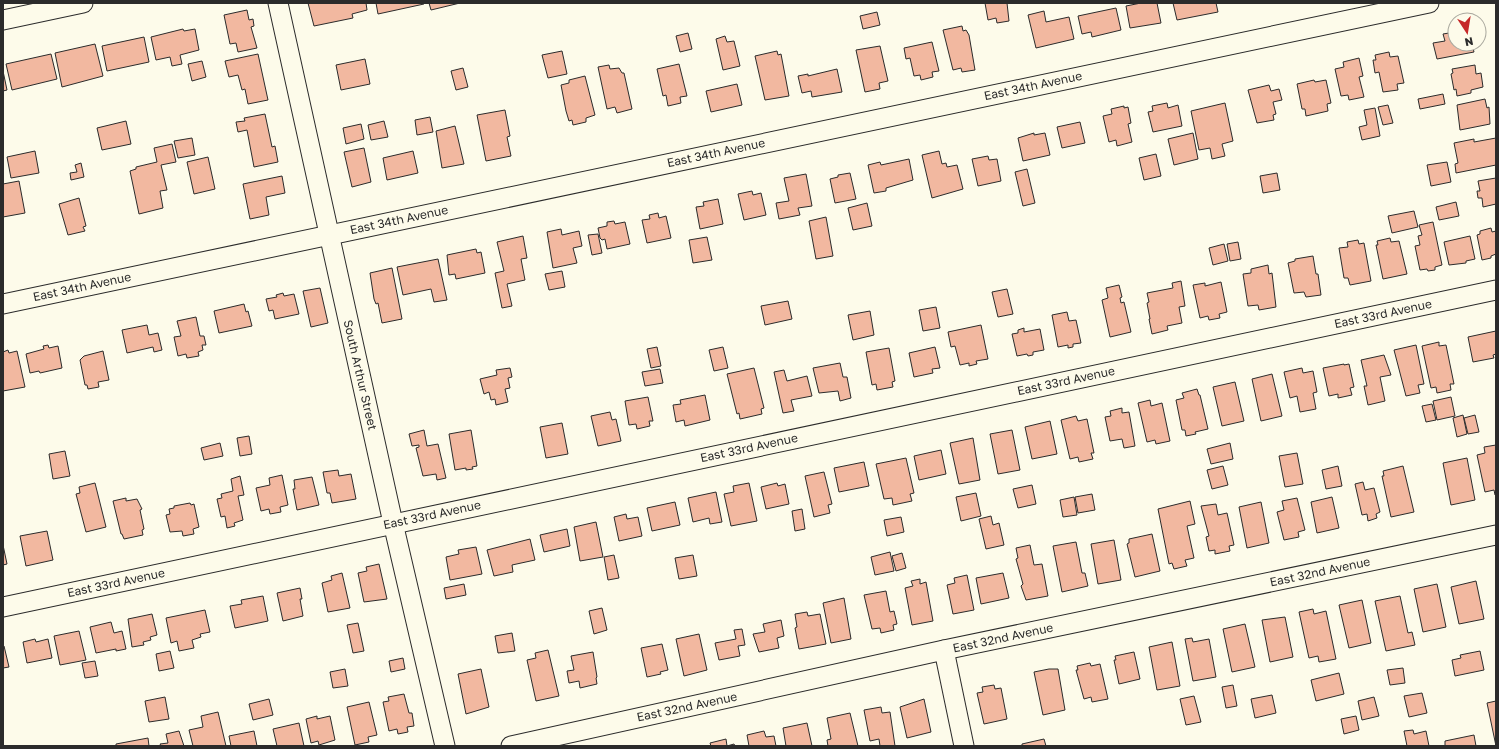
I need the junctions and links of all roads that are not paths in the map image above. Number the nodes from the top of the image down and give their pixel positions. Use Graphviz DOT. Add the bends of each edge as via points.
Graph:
graph roads {
  1 [pos="83,3"];
  2 [pos="278,3"];
  3 [pos="1429,3"];
  4 [pos="3,20"];
  5 [pos="329,235"];
  6 [pos="1496,290"];
  7 [pos="3,304"];
  8 [pos="393,523"];
  9 [pos="1496,535"];
  10 [pos="3,606"];
  11 [pos="944,650"];
  12 [pos="445,746"];
  13 [pos="511,746"];
  14 [pos="964,746"];
  1 -- 4 [label="street"];
  2 -- 5 [label="street, South Arthur Street"];
  3 -- 5 [label="street, East 34th Avenue"];
  5 -- 7 [label="street, East 34th Avenue"];
  5 -- 8 [label="street, South Arthur Street"];
  6 -- 8 [label="street, East 33rd Avenue"];
  8 -- 10 [label="street, East 33rd Avenue"];
  8 -- 12 [label="street, South Arthur Street"];
  9 -- 11 [label="street, East 32nd Avenue"];
  11 -- 13 [label="street, East 32nd Avenue"];
  11 -- 14 [label="street"];
}
